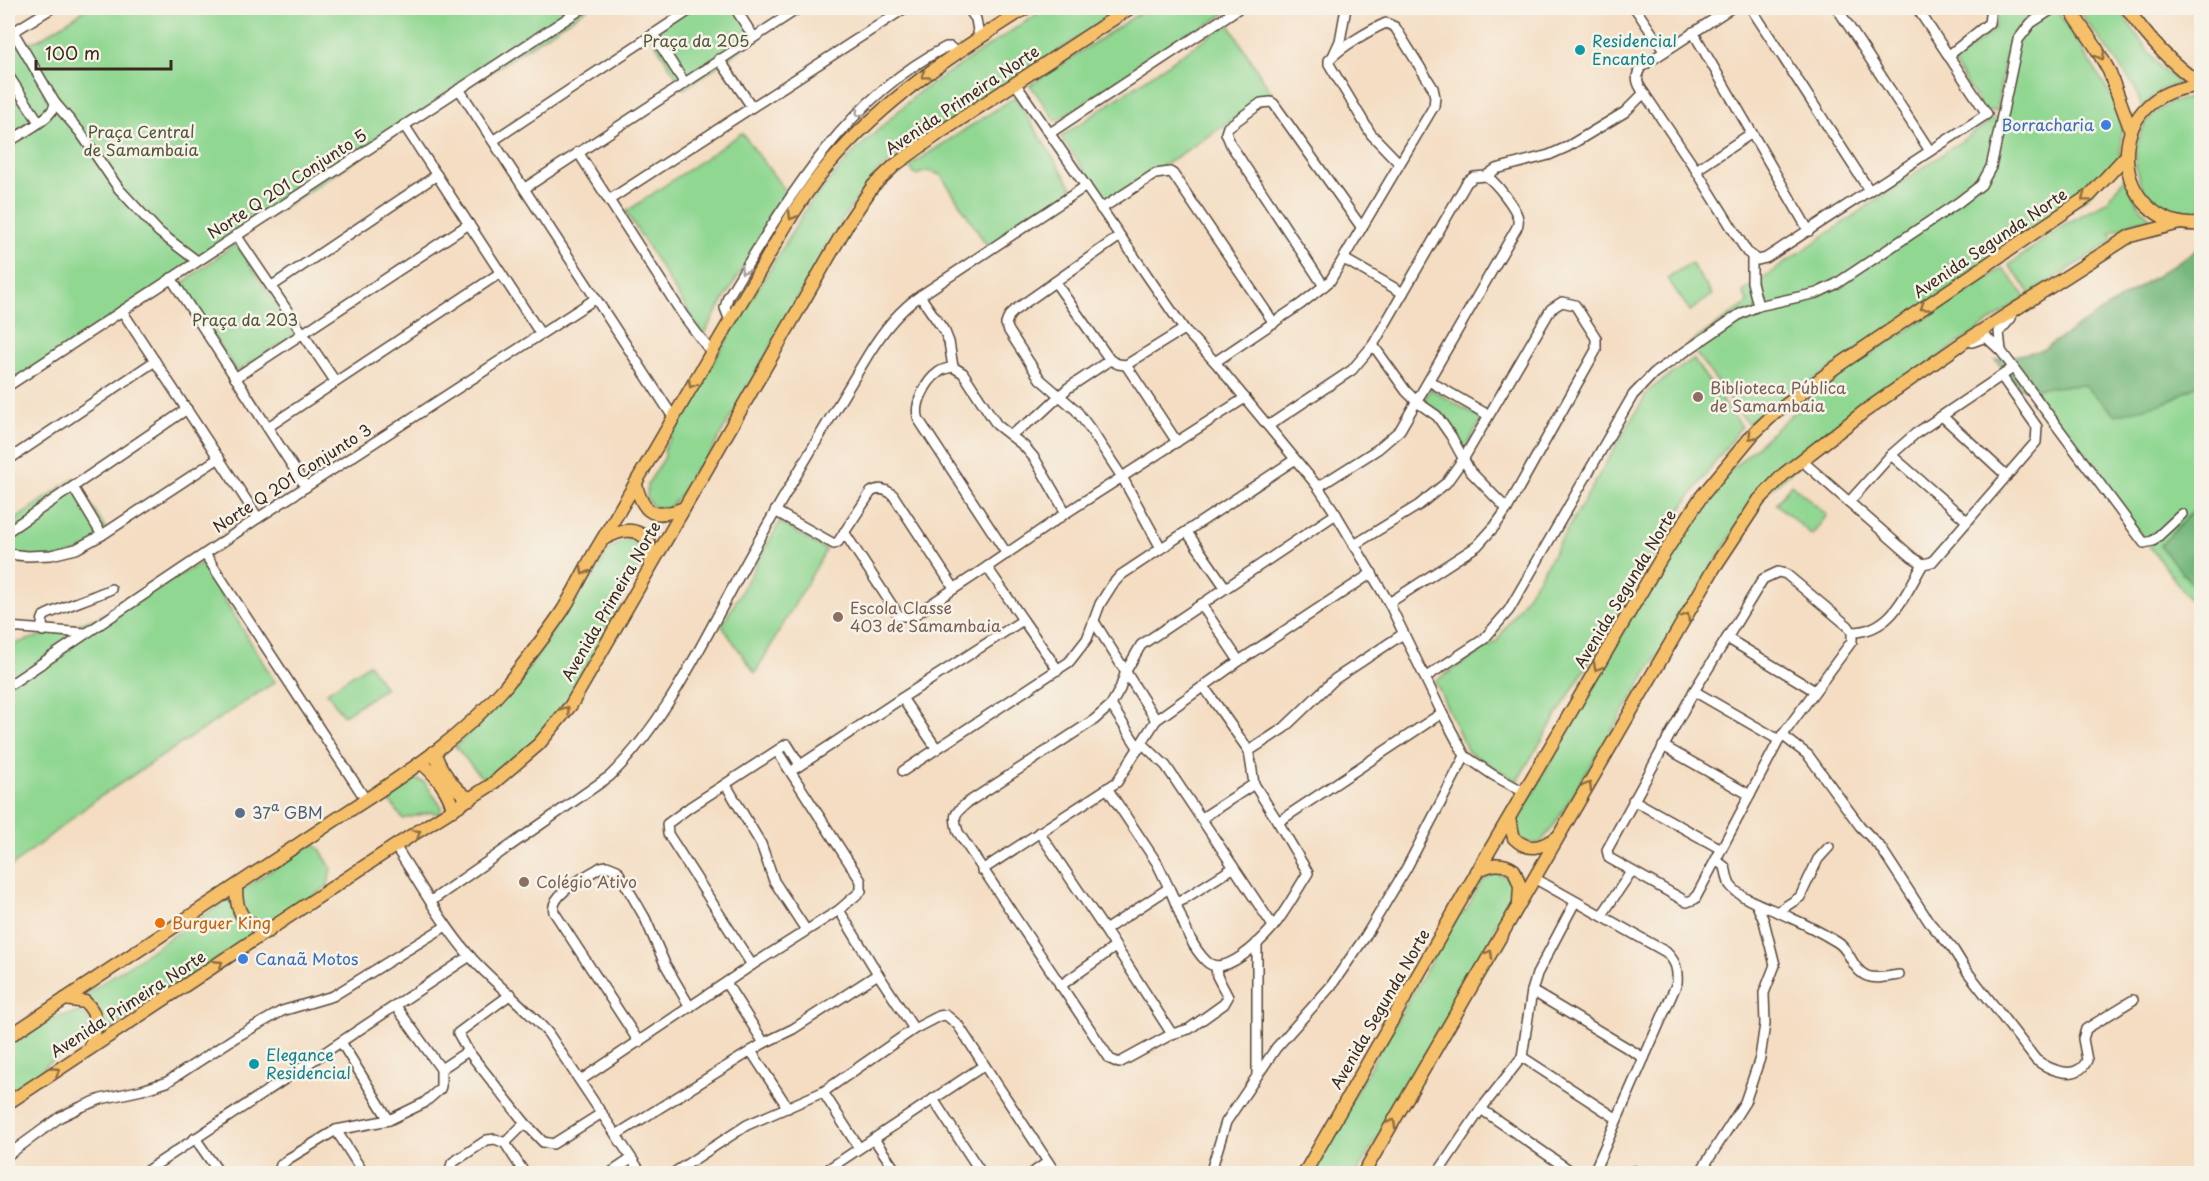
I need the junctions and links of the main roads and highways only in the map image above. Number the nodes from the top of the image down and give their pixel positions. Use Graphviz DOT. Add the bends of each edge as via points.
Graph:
graph roads {
  1 [pos="1026,8"];
  2 [pos="1130,8"];
  3 [pos="2069,8"];
  4 [pos="2127,8"];
  5 [pos="2202,86"];
  6 [pos="2131,131"];
  7 [pos="2126,156"];
  8 [pos="2180,223"];
  9 [pos="2202,224"];
  10 [pos="636,484"];
  11 [pos="684,508"];
  12 [pos="602,540"];
  13 [pos="650,567"];
  14 [pos="434,752"];
  15 [pos="421,763"];
  16 [pos="470,799"];
  17 [pos="453,810"];
  18 [pos="1509,819"];
  19 [pos="1559,836"];
  20 [pos="1477,872"];
  21 [pos="236,888"];
  22 [pos="1519,903"];
  23 [pos="269,931"];
  24 [pos="65,999"];
  25 [pos="8,1036"];
  26 [pos="89,1050"];
  27 [pos="8,1103"];
  28 [pos="1304,1173"];
  29 [pos="1363,1173"];
  1 -- 10 [label="main road, Avenida Primeira Norte, one-way" via="919,79 869,122 830,163 807,192"];
  2 -- 11 [label="main road, Avenida Primeira Norte" via="895,165 873,186"];
  3 -- 6 [label="main road, one-way" via="2109,71"];
  4 -- 5 [label="main road" via="2154,45"];
  5 -- 6 [label="main road" via="2159,96 2138,117"];
  6 -- 7 [label="main road"];
  7 -- 8 [label="main road" via="2131,182 2146,204"];
  7 -- 18 [label="main road, Avenida Segunda Norte, one-way" via="2090,195 1836,367 1754,433 1701,497 1660,560"];
  8 -- 9 [label="main road"];
  19 -- 8 [label="main road, one-way" via="1731,540 1760,501 1801,460 1884,396 2130,236"];
  10 -- 11 [label="main road" via="649,511 667,515"];
  10 -- 12 [label="main road, Avenida Primeira Norte"];
  11 -- 13 [label="main road, Avenida Primeira Norte"];
  12 -- 13 [label="main road" via="624,530 639,532 649,543"];
  12 -- 14 [label="main road, Avenida Primeira Norte, one-way" via="564,609 528,658 469,724"];
  16 -- 13 [label="main road, Avenida Primeira Norte, one-way" via="539,744 571,705"];
  14 -- 15 [label="main road, Avenida Primeira Norte"];
  14 -- 16 [label="main road" via="462,795"];
  15 -- 17 [label="main road" via="446,793"];
  15 -- 21 [label="main road, Avenida Primeira Norte"];
  16 -- 17 [label="main road, Avenida Primeira Norte"];
  23 -- 17 [label="main road, Avenida Primeira Norte, one-way"];
  18 -- 19 [label="main road" via="1514,838 1526,847 1542,846"];
  18 -- 20 [label="main road, Avenida Segunda Norte"];
  19 -- 22 [label="main road"];
  20 -- 22 [label="main road" via="1494,864 1514,870 1520,886"];
  20 -- 28 [label="main road, Avenida Segunda Norte"];
  21 -- 23 [label="main road" via="242,916 253,926"];
  21 -- 24 [label="main road, Avenida Primeira Norte"];
  29 -- 22 [label="main road, one-way"];
  26 -- 23 [label="main road, Avenida Primeira Norte, one-way"];
  24 -- 25 [label="main road, Avenida Primeira Norte"];
  24 -- 26 [label="main road" via="85,1002 93,1013 96,1029"];
  27 -- 26 [label="main road, Avenida Primeira Norte, one-way"];
}
